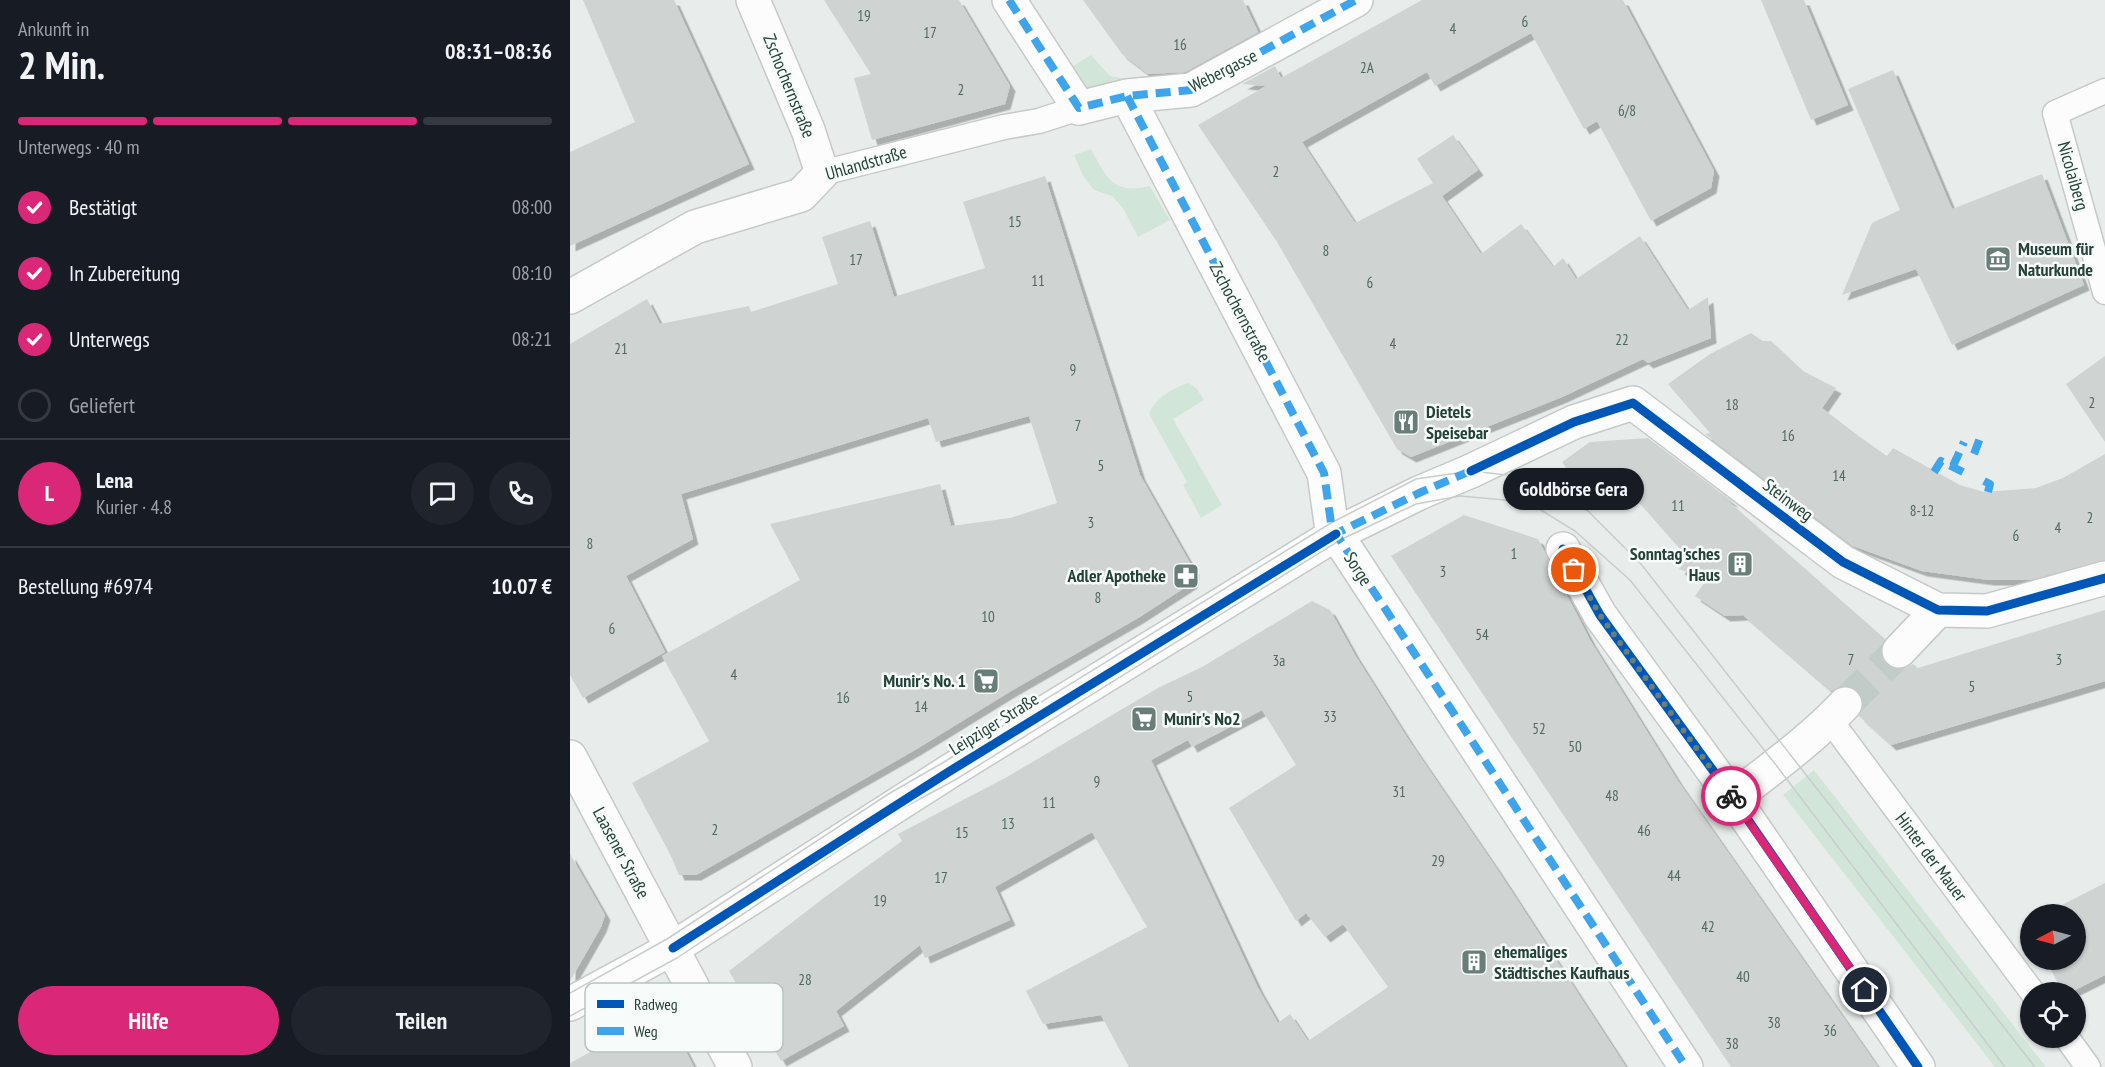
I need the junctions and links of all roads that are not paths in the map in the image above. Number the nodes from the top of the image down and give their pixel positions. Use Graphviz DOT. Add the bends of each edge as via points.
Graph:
graph roads {
  1 [pos="753,0"];
  2 [pos="1009,0"];
  3 [pos="1356,0"];
  4 [pos="2105,91"];
  5 [pos="1127,96"];
  6 [pos="1079,108"];
  7 [pos="822,172"];
  8 [pos="2105,292"];
  9 [pos="570,297"];
  10 [pos="1336,534"];
  11 [pos="1563,549"];
  12 [pos="2105,578"];
  13 [pos="1938,610"];
  14 [pos="1899,651"];
  15 [pos="1838,712"];
  16 [pos="570,757"];
  17 [pos="1733,798"];
  18 [pos="673,948"];
  19 [pos="2025,982"];
  20 [pos="609,983"];
  21 [pos="691,983"];
  22 [pos="585,996"];
  23 [pos="570,1004"];
  24 [pos="2075,1048"];
  25 [pos="727,1052"];
  26 [pos="2105,1063"];
  27 [pos="735,1067"];
  28 [pos="1686,1067"];
  29 [pos="1918,1067"];
  30 [pos="2089,1067"];
  1 -- 7 [label="street, Zschochernstraße"];
  2 -- 6 [label="street"];
  3 -- 5 [label="street, Webergasse" via="1191,90"];
  4 -- 8 [label="lane, Nicolaiberg" via="2055,113"];
  5 -- 6 [label="street, Webergasse"];
  5 -- 10 [label="street, Zschochernstraße" via="1324,473"];
  6 -- 7 [label="lane, Uhlandstraße"];
  7 -- 9 [label="street, Uhlandstraße" via="801,195 695,227"];
  10 -- 13 [label="street, Steinweg" via="1574,422 1633,403 1843,562"];
  10 -- 18 [label="street, Leipziger Straße" via="950,771"];
  10 -- 28 [label="street, Sorge"];
  11 -- 17 [label="street" via="1600,615"];
  12 -- 13 [label="street, Steinweg" via="1987,611"];
  13 -- 14 [label="street"];
  15 -- 17 [label="street, Hinter der Mauer"];
  15 -- 19 [label="lane, Hinter der Mauer"];
  16 -- 18 [label="street, Laasener Straße"];
  17 -- 29 [label="street"];
  18 -- 20 [label="street, Leipziger Straße"];
  18 -- 21 [label="street, Laasener Straße"];
  22 -- 23 [label="street, Leipziger Straße"];
  24 -- 30 [label="lane"];
  25 -- 27 [label="street, Laasener Straße"];
  26 -- 30 [label="lane"];
}
